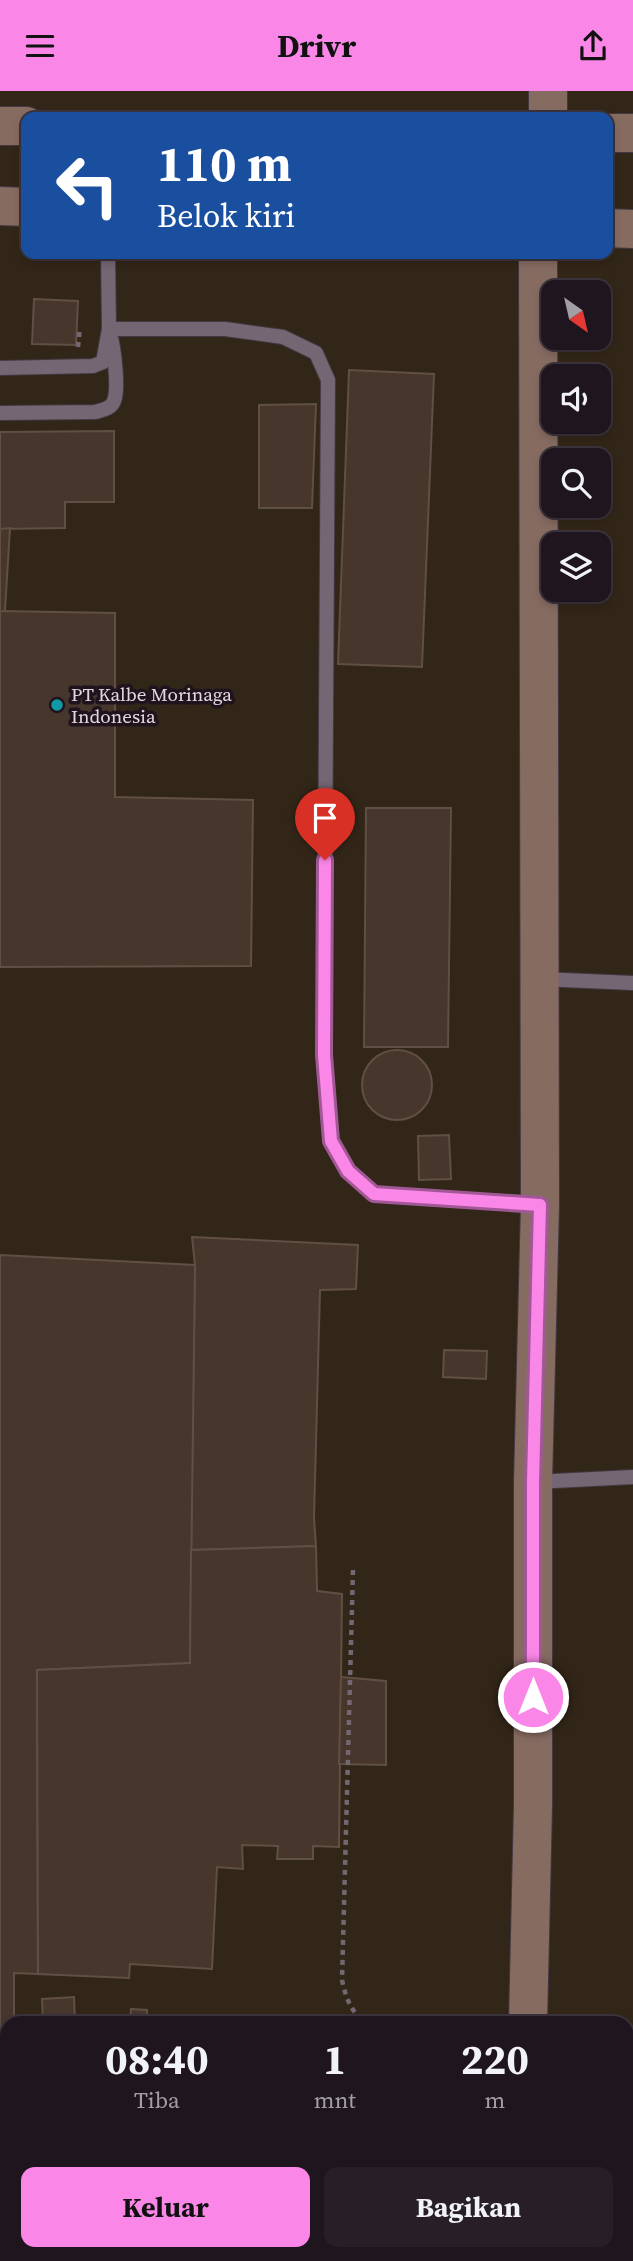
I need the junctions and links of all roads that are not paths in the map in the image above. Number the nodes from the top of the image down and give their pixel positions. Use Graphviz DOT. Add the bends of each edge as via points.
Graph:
graph roads {
  1 [pos="548,91"];
  2 [pos="548,112"];
  3 [pos="0,126"];
  4 [pos="21,126"];
  5 [pos="613,133"];
  6 [pos="633,133"];
  7 [pos="0,206"];
  8 [pos="21,207"];
  9 [pos="613,229"];
  10 [pos="633,229"];
  11 [pos="108,259"];
  12 [pos="538,259"];
  13 [pos="109,329"];
  14 [pos="0,368"];
  15 [pos="0,413"];
  16 [pos="539,979"];
  17 [pos="633,983"];
  18 [pos="540,1205"];
  19 [pos="633,1477"];
  20 [pos="533,1482"];
  21 [pos="528,2016"];
  1 -- 2 [label="street"];
  3 -- 4 [label="street"];
  5 -- 6 [label="street"];
  7 -- 8 [label="street"];
  9 -- 10 [label="street"];
  11 -- 13 [label="lane"];
  12 -- 16 [label="street"];
  13 -- 14 [label="lane" via="103,362 93,366"];
  13 -- 15 [label="lane" via="115,353 114,402 108,409"];
  13 -- 18 [label="lane" via="225,329 283,337 316,353 328,380 324,1055 331,1141 348,1171 374,1194"];
  16 -- 17 [label="lane"];
  16 -- 18 [label="street"];
  18 -- 20 [label="street"];
  19 -- 20 [label="lane"];
  20 -- 21 [label="street"];
}
